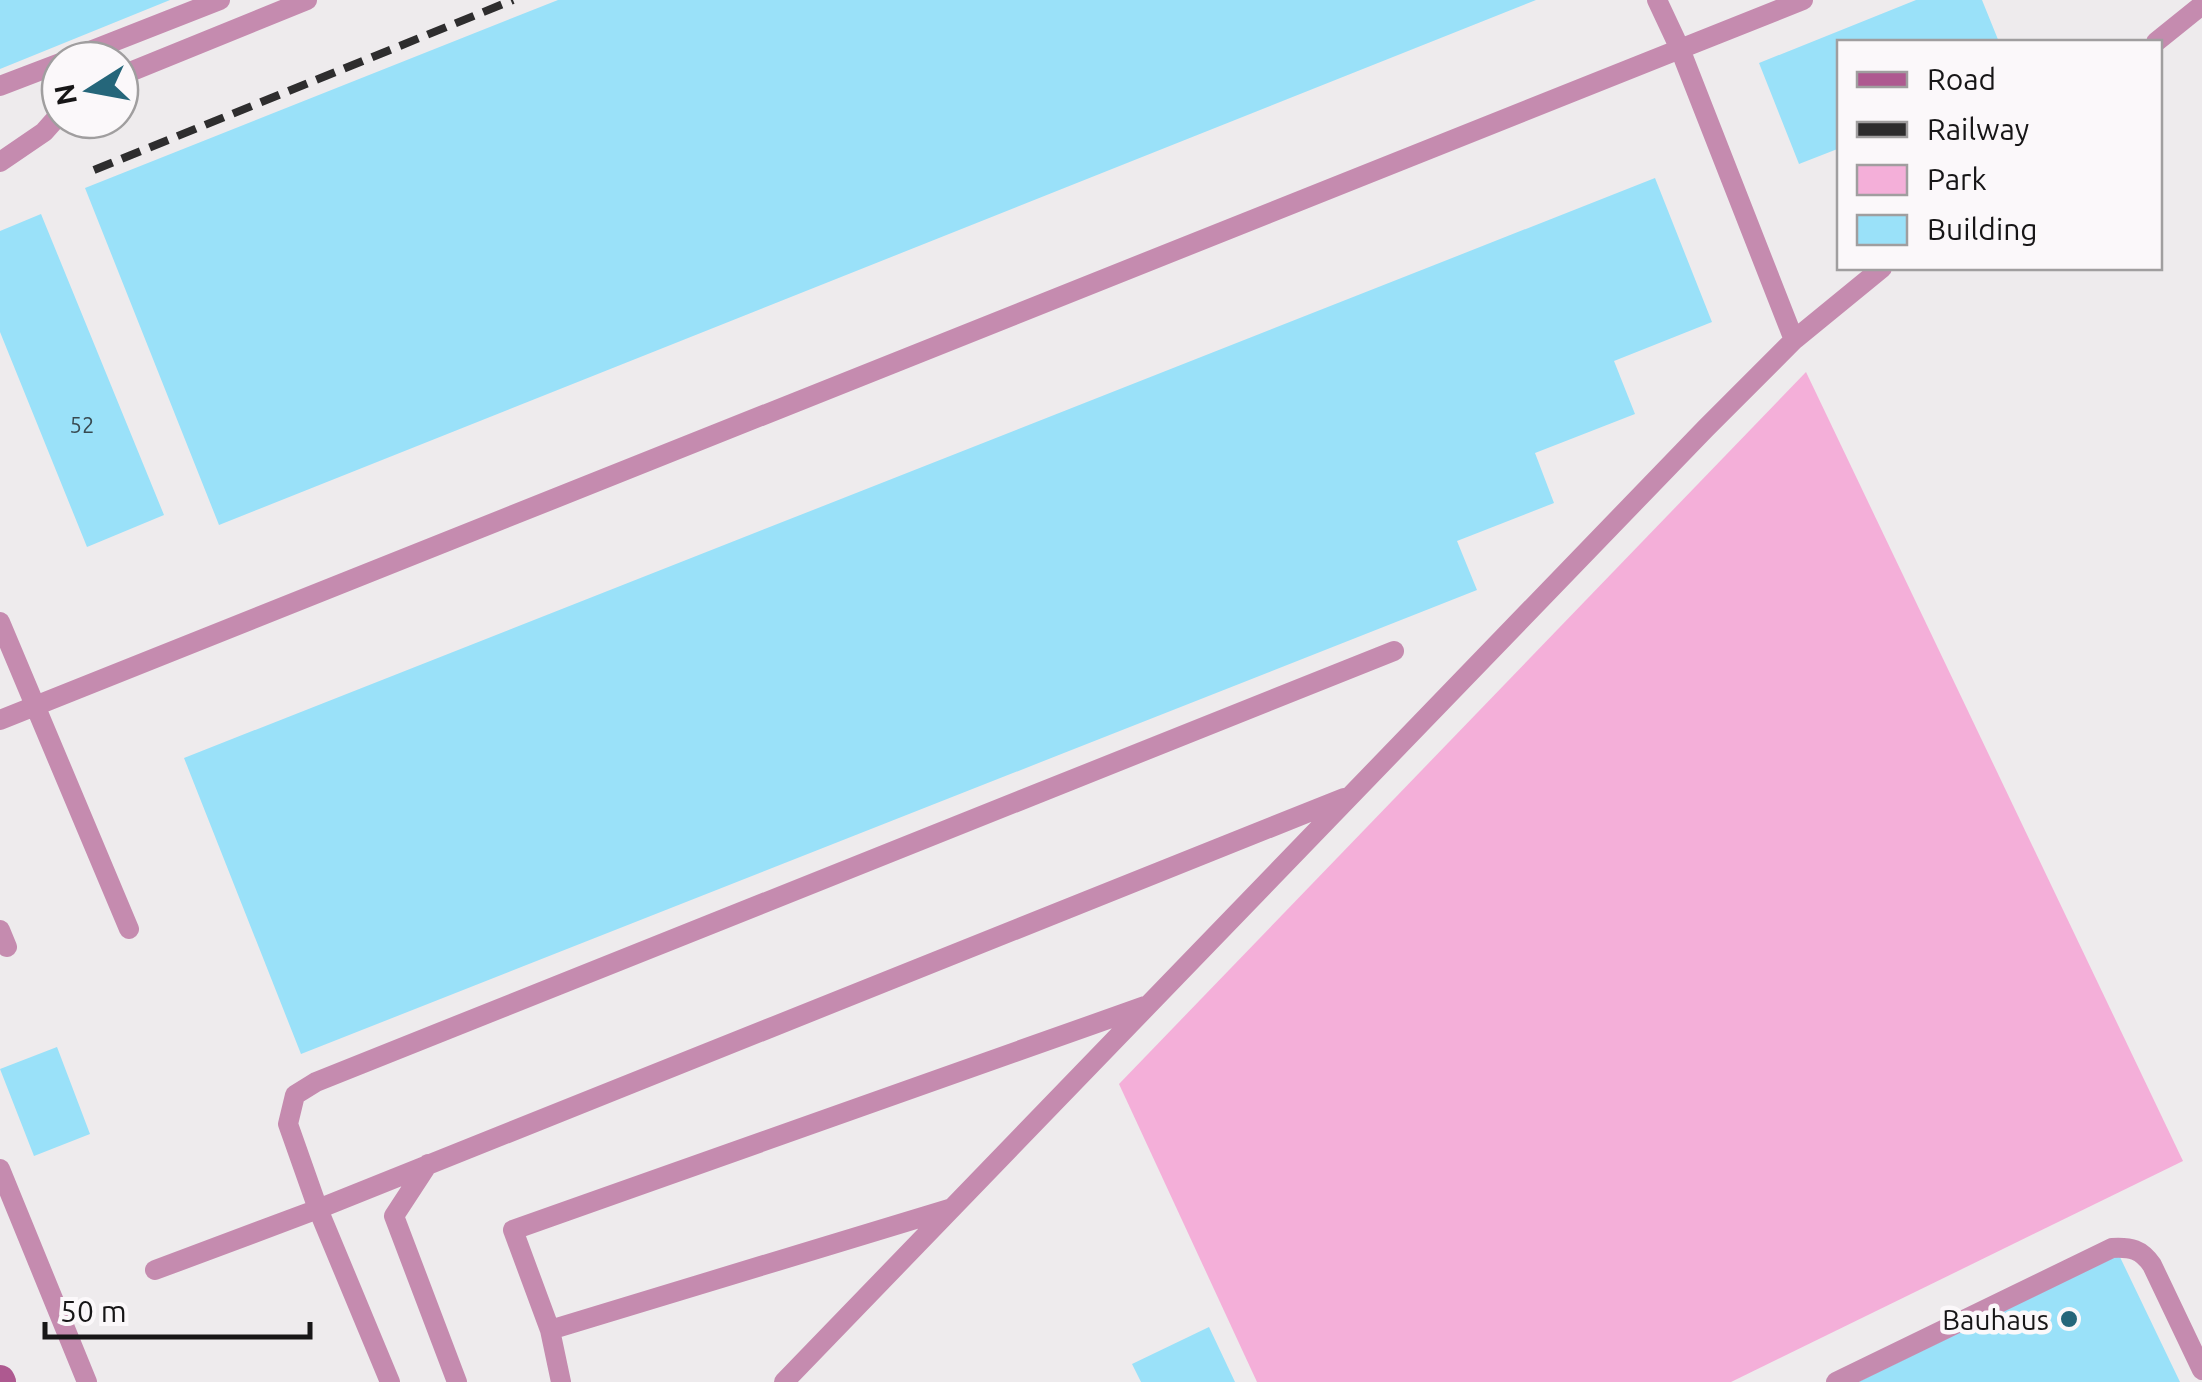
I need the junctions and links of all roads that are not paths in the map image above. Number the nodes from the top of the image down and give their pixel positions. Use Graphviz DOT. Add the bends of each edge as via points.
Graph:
graph roads {
  1 [pos="220,0"];
  2 [pos="307,0"];
  3 [pos="1657,0"];
  4 [pos="1803,0"];
  5 [pos="2202,5"];
  6 [pos="118,40"];
  7 [pos="2158,40"];
  8 [pos="1680,49"];
  9 [pos="140,68"];
  10 [pos="40,71"];
  11 [pos="0,86"];
  12 [pos="40,135"];
  13 [pos="0,162"];
  14 [pos="1880,270"];
  15 [pos="1794,340"];
  16 [pos="0,622"];
  17 [pos="1394,650"];
  18 [pos="36,707"];
  19 [pos="0,720"];
  20 [pos="1350,796"];
  21 [pos="129,929"];
  22 [pos="1151,1004"];
  23 [pos="428,1164"];
  24 [pos="0,1169"];
  25 [pos="954,1208"];
  26 [pos="318,1209"];
  27 [pos="155,1270"];
  28 [pos="550,1330"];
  29 [pos="2202,1370"];
  30 [pos="87,1382"];
  31 [pos="390,1382"];
  32 [pos="458,1382"];
  33 [pos="561,1382"];
  34 [pos="784,1382"];
  35 [pos="1836,1382"];
  1 -- 6 [label="lane"];
  2 -- 9 [label="lane"];
  3 -- 8 [label="lane"];
  4 -- 8 [label="lane"];
  5 -- 7 [label="lane"];
  8 -- 15 [label="lane"];
  8 -- 18 [label="lane"];
  10 -- 11 [label="lane"];
  12 -- 13 [label="lane"];
  14 -- 15 [label="lane"];
  15 -- 20 [label="lane"];
  16 -- 18 [label="lane"];
  17 -- 26 [label="lane" via="316,1082 295,1095 288,1124"];
  18 -- 19 [label="lane"];
  18 -- 21 [label="lane"];
  20 -- 22 [label="lane"];
  20 -- 23 [label="lane"];
  22 -- 25 [label="lane"];
  22 -- 28 [label="lane" via="513,1230"];
  23 -- 26 [label="lane"];
  23 -- 32 [label="lane" via="394,1216"];
  24 -- 30 [label="lane"];
  25 -- 28 [label="lane"];
  25 -- 34 [label="lane"];
  26 -- 27 [label="lane"];
  26 -- 31 [label="lane"];
  28 -- 33 [label="lane"];
  29 -- 35 [label="lane" via="2152,1266 2130,1247 2112,1248"];
}
